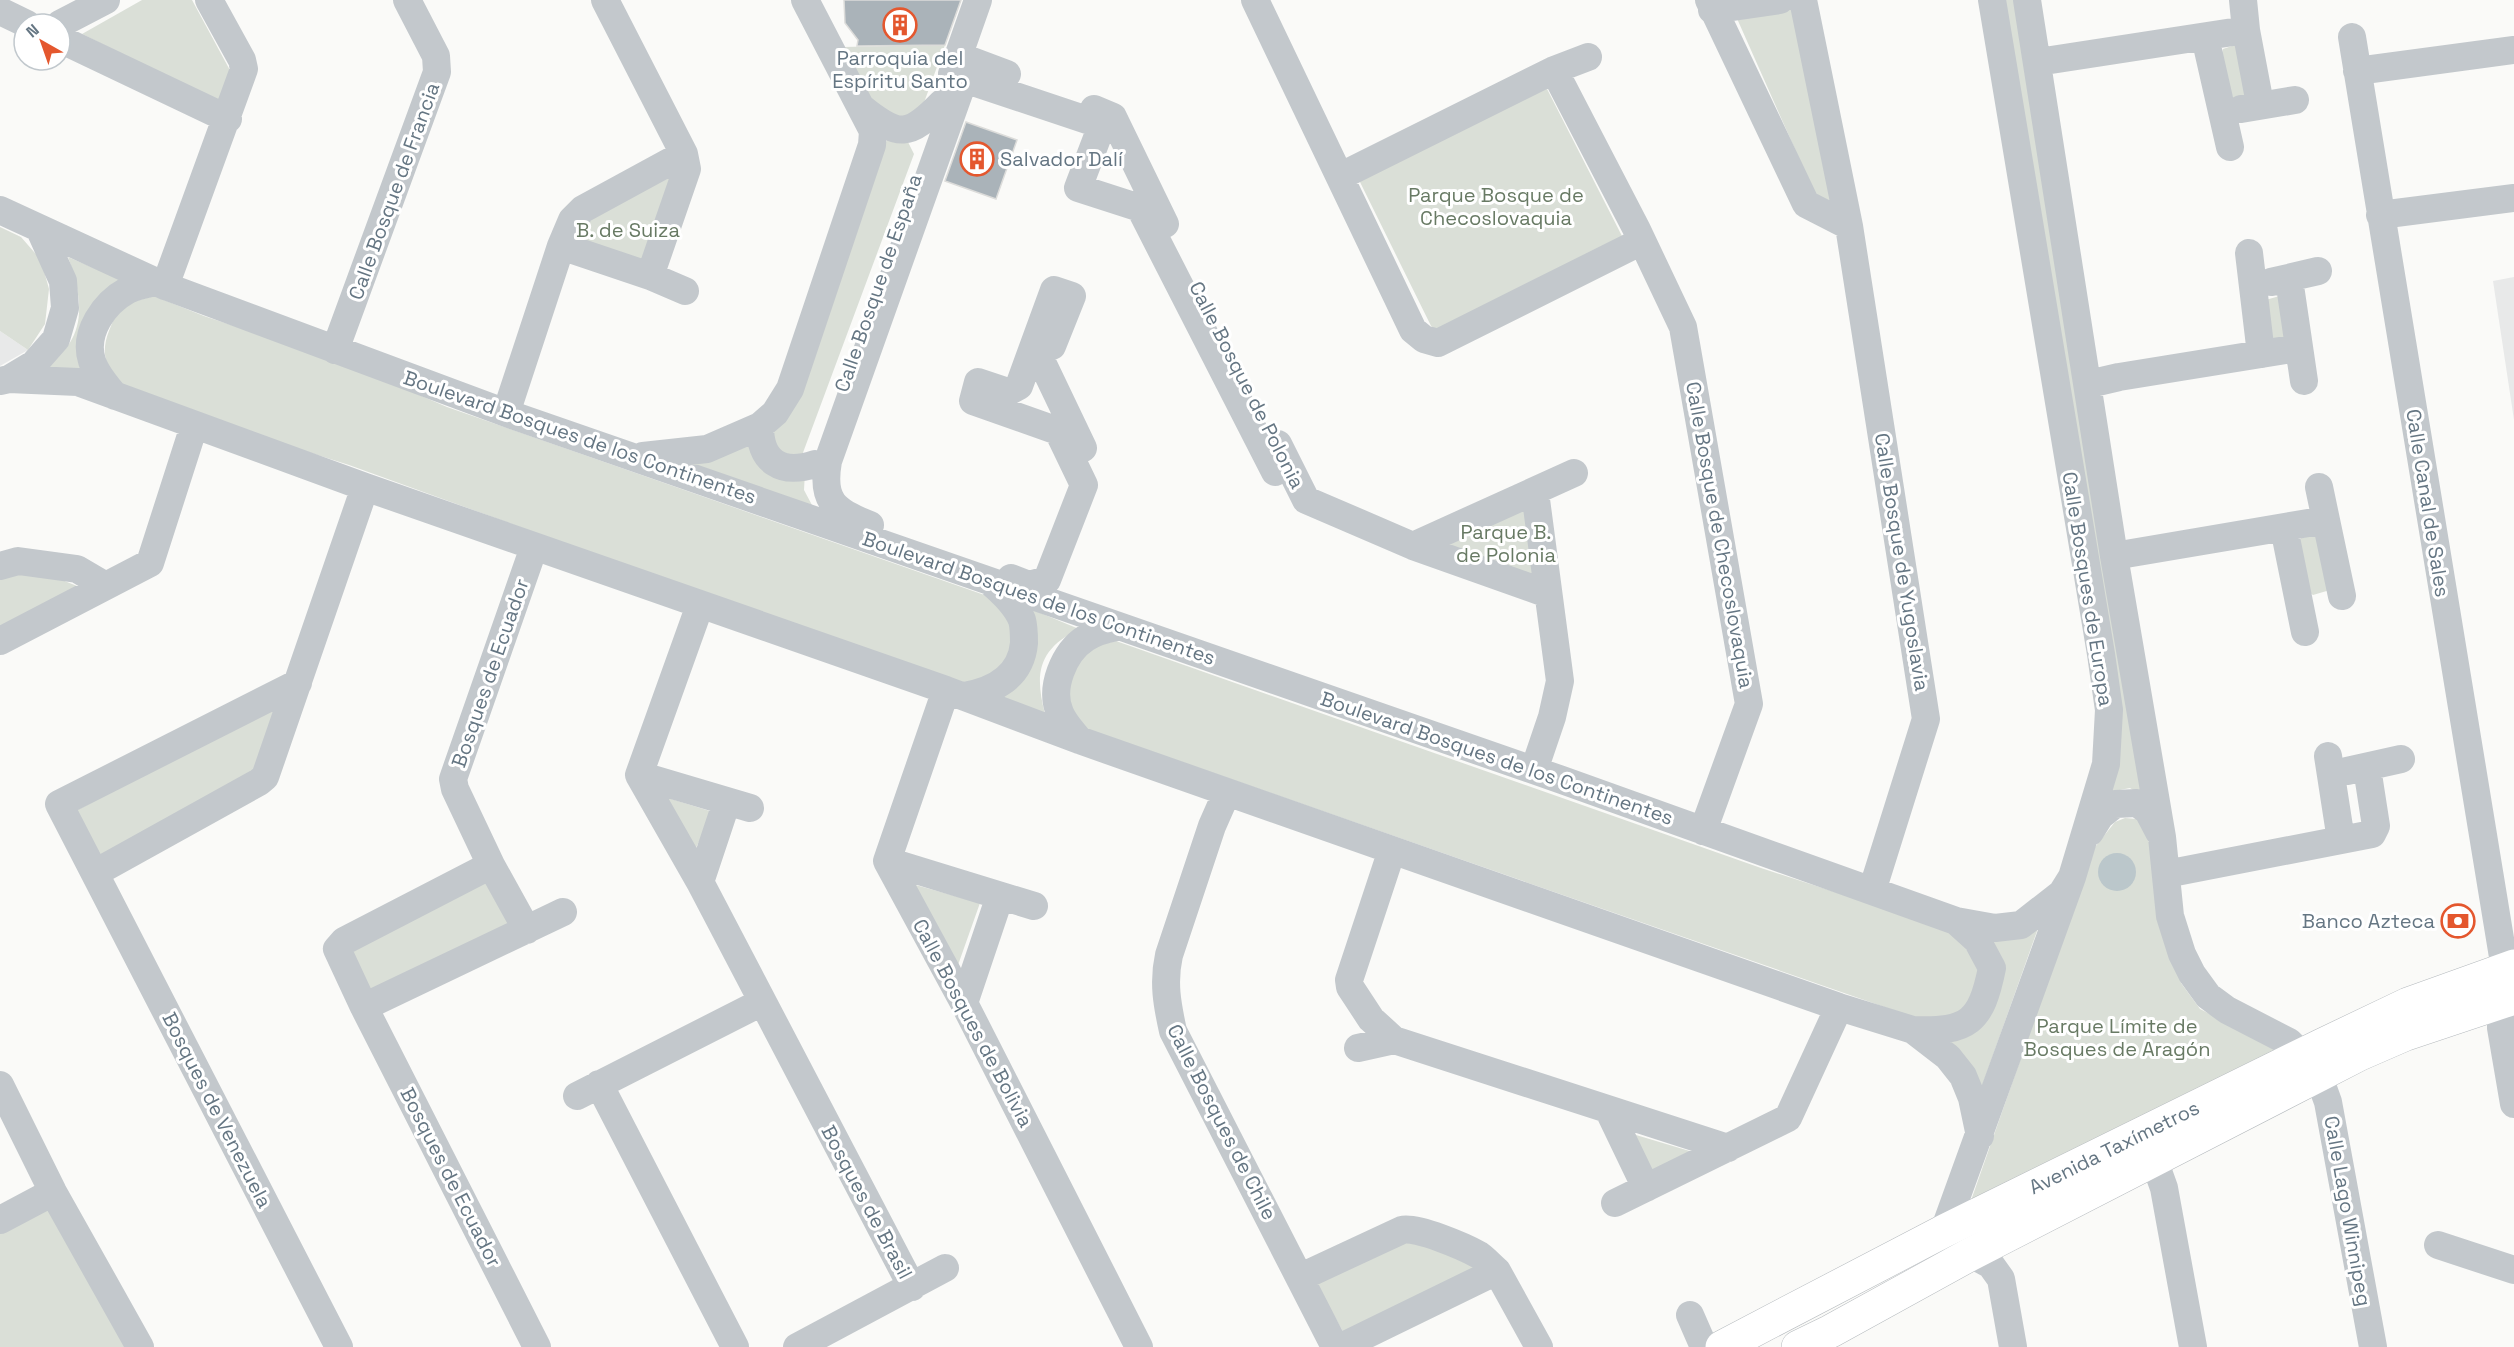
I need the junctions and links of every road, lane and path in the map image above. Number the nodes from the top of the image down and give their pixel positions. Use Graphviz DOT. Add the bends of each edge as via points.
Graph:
graph roads {
  1 [pos="106,0"];
  2 [pos="209,0"];
  3 [pos="407,0"];
  4 [pos="605,0"];
  5 [pos="806,0"];
  6 [pos="978,0"];
  7 [pos="1255,0"];
  8 [pos="1780,0"];
  9 [pos="1803,0"];
  10 [pos="1992,0"];
  11 [pos="2027,0"];
  12 [pos="2243,0"];
  13 [pos="1711,5"];
  14 [pos="72,18"];
  15 [pos="2246,30"];
  16 [pos="2205,37"];
  17 [pos="2352,37"];
  18 [pos="72,45"];
  19 [pos="2514,50"];
  20 [pos="959,56"];
  21 [pos="1588,57"];
  22 [pos="2038,62"];
  23 [pos="1554,70"];
  24 [pos="2357,71"];
  25 [pos="2295,100"];
  26 [pos="942,103"];
  27 [pos="2260,104"];
  28 [pos="862,108"];
  29 [pos="2223,113"];
  30 [pos="1113,117"];
  31 [pos="228,119"];
  32 [pos="2230,147"];
  33 [pos="684,154"];
  34 [pos="1341,176"];
  35 [pos="1152,198"];
  36 [pos="2514,198"];
  37 [pos="0,210"];
  38 [pos="2380,215"];
  39 [pos="1849,226"];
  40 [pos="40,230"];
  41 [pos="1642,241"];
  42 [pos="561,246"];
  43 [pos="2248,253"];
  44 [pos="2318,271"];
  45 [pos="650,276"];
  46 [pos="2289,279"];
  47 [pos="160,284"];
  48 [pos="2254,286"];
  49 [pos="685,291"];
  50 [pos="1060,303"];
  51 [pos="2298,348"];
  52 [pos="335,350"];
  53 [pos="1046,352"];
  54 [pos="2261,354"];
  55 [pos="4,380"];
  56 [pos="2304,381"];
  57 [pos="2089,384"];
  58 [pos="115,396"];
  59 [pos="984,396"];
  60 [pos="1018,408"];
  61 [pos="506,413"];
  62 [pos="194,426"];
  63 [pos="760,426"];
  64 [pos="1073,426"];
  65 [pos="637,457"];
  66 [pos="815,464"];
  67 [pos="1275,472"];
  68 [pos="1574,473"];
  69 [pos="2319,487"];
  70 [pos="365,488"];
  71 [pos="1535,492"];
  72 [pos="2326,520"];
  73 [pos="2284,528"];
  74 [pos="848,532"];
  75 [pos="1413,546"];
  76 [pos="534,547"];
  77 [pos="2114,556"];
  78 [pos="0,566"];
  79 [pos="985,578"];
  80 [pos="106,586"];
  81 [pos="1548,594"];
  82 [pos="1051,603"];
  83 [pos="700,605"];
  84 [pos="1117,627"];
  85 [pos="0,642"];
  86 [pos="298,683"];
  87 [pos="955,693"];
  88 [pos="1079,740"];
  89 [pos="2401,759"];
  90 [pos="2367,768"];
  91 [pos="1534,770"];
  92 [pos="639,775"];
  93 [pos="1227,792"];
  94 [pos="1703,831"];
  95 [pos="2162,837"];
  96 [pos="2341,840"];
  97 [pos="2084,842"];
  98 [pos="1392,850"];
  99 [pos="887,861"];
  100 [pos="491,865"];
  101 [pos="95,873"];
  102 [pos="2166,874"];
  103 [pos="2072,877"];
  104 [pos="700,882"];
  105 [pos="1872,891"];
  106 [pos="1000,896"];
  107 [pos="1034,906"];
  108 [pos="563,912"];
  109 [pos="1956,921"];
  110 [pos="527,930"];
  111 [pos="2508,984"];
  112 [pos="762,1002"];
  113 [pos="964,1003"];
  114 [pos="364,1007"];
  115 [pos="1839,1007"];
  116 [pos="1913,1030"];
  117 [pos="1394,1040"];
  118 [pos="1358,1048"];
  119 [pos="2311,1066"];
  120 [pos="0,1085"];
  121 [pos="2514,1104"];
  122 [pos="1609,1110"];
  123 [pos="1980,1136"];
  124 [pos="1728,1148"];
  125 [pos="2154,1160"];
  126 [pos="1646,1188"];
  127 [pos="53,1192"];
  128 [pos="1615,1203"];
  129 [pos="0,1220"];
  130 [pos="1944,1231"];
  131 [pos="2438,1245"];
  132 [pos="1971,1254"];
  133 [pos="945,1268"];
  134 [pos="2514,1270"];
  135 [pos="1497,1271"];
  136 [pos="1301,1277"];
  137 [pos="912,1287"];
  138 [pos="1690,1315"];
  139 [pos="1832,1339"];
  140 [pos="140,1347"];
  141 [pos="339,1347"];
  142 [pos="537,1347"];
  143 [pos="735,1347"];
  144 [pos="797,1347"];
  145 [pos="1139,1347"];
  146 [pos="1335,1347"];
  147 [pos="1341,1347"];
  148 [pos="1539,1347"];
  149 [pos="1704,1347"];
  150 [pos="1722,1347"];
  151 [pos="1798,1347"];
  152 [pos="2013,1347"];
  153 [pos="2193,1347"];
  154 [pos="2373,1347"];
  1 -- 14 [label="street"];
  2 -- 31 [label="street" via="244,64"];
  3 -- 52 [label="street, Calle Bosque de Francia" via="436,56 437,72"];
  4 -- 33 [label="street"];
  5 -- 28 [label="street, Calle Bosque de España"];
  6 -- 20 [label="street, Calle Bosque de España"];
  7 -- 34 [label="street"];
  8 -- 13 [label="street"];
  9 -- 39 [label="street, Calle Bosque de Yugoslavia"];
  10 -- 97 [label="street, Calle Bosques de Europa" via="2109,710 2106,764"];
  11 -- 22 [label="street, Calle Bosques de Europa"];
  12 -- 15 [label="street"];
  13 -- 39 [label="street" via="1806,204"];
  15 -- 16 [label="street"];
  15 -- 27 [label="street"];
  16 -- 22 [label="street"];
  16 -- 29 [label="street"];
  17 -- 24 [label="street, Calle Canal de Sales"];
  18 -- 31 [label="street"];
  19 -- 24 [label="street"];
  20 -- 26 [label="street, Calle Bosque de España"];
  20 -- 30 [label="street"];
  21 -- 23 [label="street"];
  22 -- 57 [label="street, Calle Bosques de Europa"];
  23 -- 34 [label="street"];
  23 -- 41 [label="street, Calle Bosque de Checoslovaquia"];
  24 -- 38 [label="street, Calle Canal de Sales"];
  25 -- 27 [label="street"];
  26 -- 28 [label="street, Calle Bosque de España" via="914,128 900,129 884,126"];
  26 -- 66 [label="street, Calle Bosque de España"];
  27 -- 29 [label="street"];
  28 -- 63 [label="street, Calle Bosque de España" via="873,131 872,146 790,389 776,412"];
  29 -- 32 [label="street"];
  30 -- 35 [label="street, Calle Bosque de Polonia"];
  30 -- 35 [label="street" via="1090,180"];
  31 -- 47 [label="street"];
  33 -- 42 [label="street" via="577,213"];
  33 -- 45 [label="street" via="687,169"];
  34 -- 41 [label="street" via="1413,330 1438,343"];
  35 -- 75 [label="street, Calle Bosque de Polonia" via="1306,500"];
  36 -- 38 [label="street"];
  37 -- 40 [label="street, Boulevard Bosques de los Continentes"];
  38 -- 111 [label="street, Calle Canal de Sales"];
  39 -- 105 [label="street, Calle Bosque de Yugoslavia" via="1926,719"];
  40 -- 47 [label="street, Boulevard Bosques de los Continentes"];
  40 -- 55 [label="street" via="63,280 65,308 56,339 34,364"];
  41 -- 94 [label="street, Calle Bosque de Checoslovaquia" via="1683,327 1749,704"];
  42 -- 45 [label="street"];
  42 -- 61 [label="street"];
  43 -- 48 [label="street"];
  44 -- 46 [label="street"];
  45 -- 49 [label="street"];
  46 -- 48 [label="street"];
  46 -- 51 [label="street"];
  47 -- 52 [label="street, Boulevard Bosques de los Continentes"];
  47 -- 58 [label="street" via="128,290 98,318 90,339 92,359"];
  48 -- 54 [label="street"];
  50 -- 53 [label="street"];
  51 -- 54 [label="street"];
  51 -- 56 [label="street"];
  52 -- 61 [label="street, Boulevard Bosques de los Continentes"];
  53 -- 60 [label="street"];
  53 -- 64 [label="street"];
  53 -- 67 [label="street" via="1072,296 1054,290 1019,386 1008,392 978,382 973,401 1058,431 1084,485 1047,580 1029,585 1002,575 843,514 830,499 825,481 828,461 964,79 1102,125 1078,188 1140,208"];
  54 -- 57 [label="street"];
  55 -- 58 [label="street" via="78,382"];
  57 -- 77 [label="street, Calle Bosques de Europa"];
  58 -- 62 [label="street"];
  59 -- 60 [label="street"];
  60 -- 64 [label="street"];
  61 -- 65 [label="street, Boulevard Bosques de los Continentes"];
  62 -- 70 [label="street"];
  62 -- 80 [label="street" via="150,563"];
  63 -- 65 [label="street, Calle Bosque de España" via="707,449"];
  63 -- 66 [label="street" via="760,443 766,456 785,468"];
  64 -- 82 [label="street" via="1099,484"];
  65 -- 74 [label="street, Boulevard Bosques de los Continentes"];
  66 -- 74 [label="street, Calle Bosque de España" via="812,483 820,500"];
  68 -- 71 [label="street"];
  69 -- 72 [label="street"];
  70 -- 76 [label="street"];
  70 -- 86 [label="street"];
  71 -- 75 [label="street"];
  71 -- 81 [label="street"];
  72 -- 73 [label="street"];
  72 -- 73 [label="street" via="2352,594 2303,619"];
  73 -- 77 [label="street"];
  74 -- 79 [label="street, Boulevard Bosques de los Continentes"];
  75 -- 81 [label="street, Calle Bosque de Polonia"];
  76 -- 83 [label="street"];
  76 -- 100 [label="street, Bosques de Ecuador" via="453,779"];
  77 -- 95 [label="street, Calle Bosques de Europa"];
  78 -- 80 [label="street" via="18,561 77,569"];
  79 -- 82 [label="street, Boulevard Bosques de los Continentes"];
  79 -- 87 [label="street" via="1022,620 1023,650 1013,675 993,688"];
  80 -- 85 [label="street"];
  81 -- 91 [label="street" via="1560,681"];
  82 -- 84 [label="street, Boulevard Bosques de los Continentes"];
  83 -- 87 [label="street"];
  83 -- 92 [label="street"];
  84 -- 88 [label="street" via="1099,631 1075,647 1056,686 1056,703"];
  84 -- 91 [label="street, Boulevard Bosques de los Continentes"];
  86 -- 101 [label="street" via="262,780"];
  86 -- 101 [label="street, Bosques de Venezuela" via="59,804"];
  87 -- 88 [label="street"];
  87 -- 99 [label="street"];
  88 -- 93 [label="street"];
  89 -- 90 [label="street"];
  90 -- 96 [label="street" via="2376,829 2372,834"];
  90 -- 96 [label="street" via="2329,765"];
  91 -- 94 [label="street, Boulevard Bosques de los Continentes"];
  92 -- 104 [label="street, Bosques de Brasil"];
  92 -- 104 [label="street" via="738,805"];
  93 -- 98 [label="street"];
  93 -- 136 [label="street, Calle Bosques de Chile" via="1168,955 1164,975 1166,998 1173,1031"];
  94 -- 105 [label="street, Boulevard Bosques de los Continentes"];
  95 -- 97 [label="street" via="2148,811 2137,803 2115,804 2100,816"];
  95 -- 102 [label="street, Calle Bosques de Europa"];
  96 -- 102 [label="street"];
  97 -- 103 [label="street, Calle Bosques de Europa"];
  98 -- 115 [label="street"];
  98 -- 117 [label="street" via="1348,980 1371,1019"];
  99 -- 106 [label="street"];
  99 -- 113 [label="street, Calle Bosques de Bolivia"];
  100 -- 110 [label="street, Bosques de Ecuador"];
  100 -- 114 [label="street, Bosques de Ecuador" via="340,943 338,952"];
  101 -- 141 [label="street, Bosques de Venezuela"];
  102 -- 119 [label="street, Calle Bosques de Europa" via="2170,916 2182,954 2208,996 2289,1042"];
  103 -- 109 [label="street, Boulevard Bosques de los Continentes" via="2062,893 2021,925 1995,928"];
  103 -- 123 [label="street, Calle Bosques de Europa"];
  104 -- 112 [label="street, Bosques de Brasil"];
  105 -- 109 [label="street, Boulevard Bosques de los Continentes"];
  106 -- 107 [label="street"];
  106 -- 113 [label="street"];
  108 -- 110 [label="street"];
  109 -- 116 [label="street" via="1977,940 1992,968 1986,999 1965,1023 1943,1031"];
  110 -- 114 [label="street"];
  111 -- 119 [label="main road, Avenida Taxímetros" via="2408,1004"];
  111 -- 121 [label="street, Calle Canal de Sales" via="2501,1028"];
  112 -- 137 [label="street, Bosques de Brasil"];
  112 -- 143 [label="street" via="588,1090"];
  113 -- 145 [label="street, Calle Bosques de Bolivia"];
  114 -- 142 [label="street, Bosques de Ecuador"];
  115 -- 116 [label="street"];
  115 -- 124 [label="street" via="1791,1115"];
  116 -- 123 [label="street" via="1948,1057 1963,1076"];
  117 -- 118 [label="street"];
  117 -- 122 [label="street"];
  119 -- 125 [label="main road, Avenida Taxímetros"];
  119 -- 130 [label="main road, Avenida Taxímetros"];
  119 -- 154 [label="street, Calle Lago Winnipeg" via="2328,1102"];
  120 -- 127 [label="street"];
  122 -- 124 [label="street"];
  122 -- 126 [label="street"];
  123 -- 130 [label="street, Calle Bosques de Europa"];
  124 -- 126 [label="street"];
  125 -- 132 [label="main road, Avenida Taxímetros"];
  125 -- 153 [label="street" via="2164,1188"];
  126 -- 128 [label="street"];
  127 -- 129 [label="street"];
  127 -- 140 [label="street"];
  130 -- 132 [label="street"];
  130 -- 150 [label="main road, Avenida Taxímetros"];
  131 -- 134 [label="street"];
  132 -- 139 [label="main road, Avenida Taxímetros"];
  132 -- 152 [label="street" via="1991,1265 2001,1279"];
  133 -- 137 [label="street"];
  135 -- 136 [label="street" via="1477,1255 1407,1228"];
  135 -- 147 [label="street"];
  135 -- 148 [label="street"];
  136 -- 146 [label="street, Calle Bosques de Chile"];
  137 -- 144 [label="street, Bosques de Brasil"];
  138 -- 149 [label="street"];
  139 -- 151 [label="main road, Avenida Taxímetros"];
}
